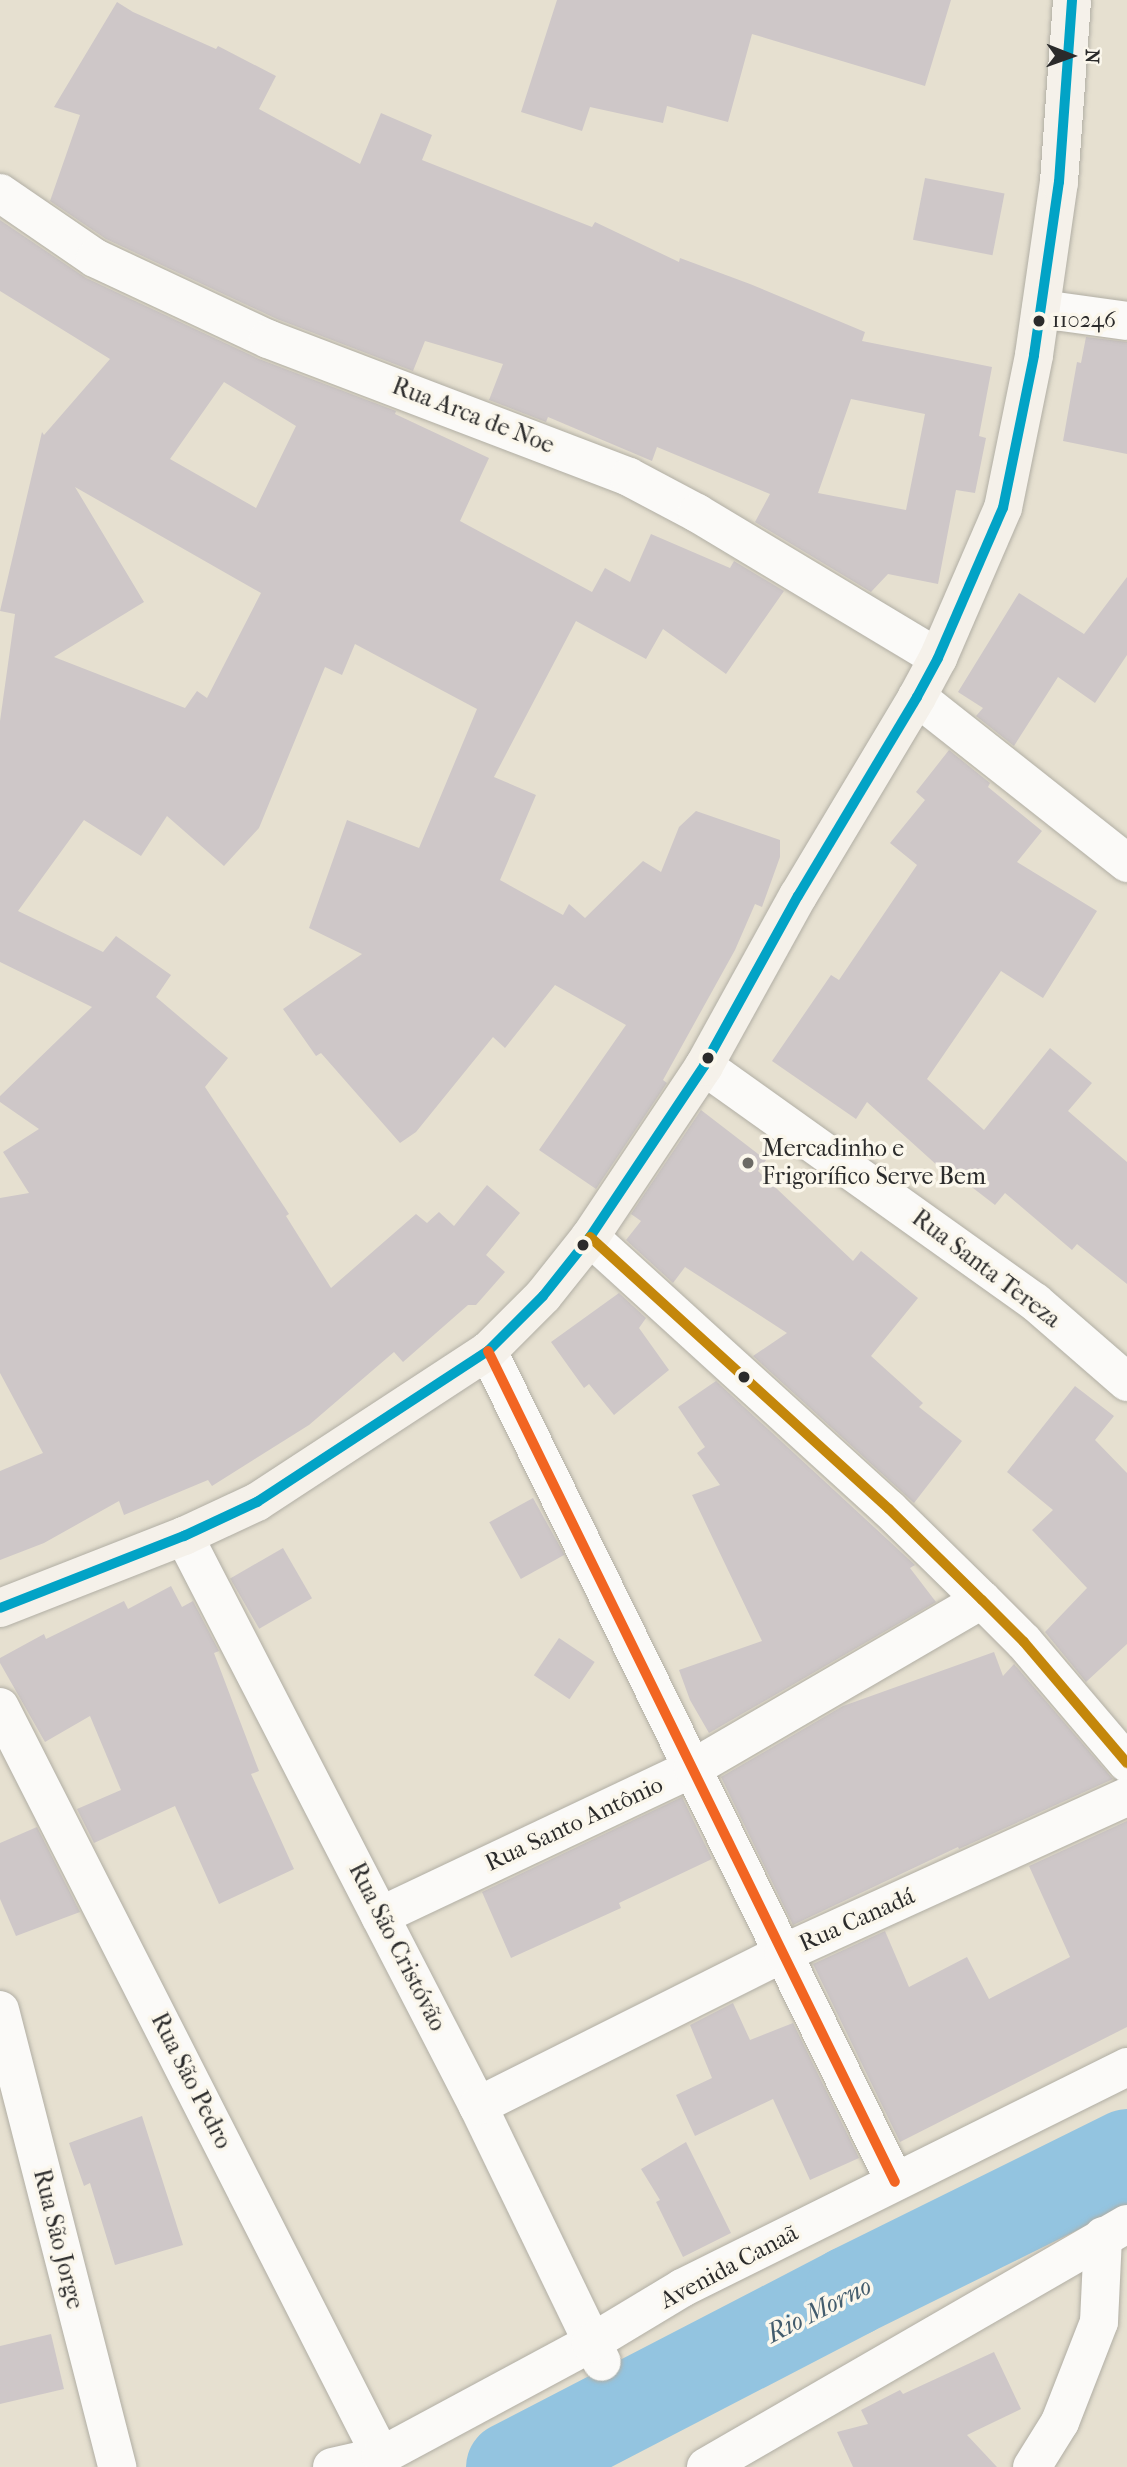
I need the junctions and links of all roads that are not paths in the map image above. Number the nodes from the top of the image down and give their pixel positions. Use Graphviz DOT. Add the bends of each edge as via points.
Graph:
graph roads {
  1 [pos="1072,0"];
  2 [pos="0,193"];
  3 [pos="1041,309"];
  4 [pos="1127,321"];
  5 [pos="938,658"];
  6 [pos="917,696"];
  7 [pos="1127,863"];
  8 [pos="704,1066"];
  9 [pos="590,1237"];
  10 [pos="488,1351"];
  11 [pos="1127,1382"];
  12 [pos="184,1536"];
  13 [pos="982,1600"];
  14 [pos="0,1608"];
  15 [pos="0,1707"];
  16 [pos="1127,1763"];
  17 [pos="693,1768"];
  18 [pos="1127,1797"];
  19 [pos="380,1916"];
  20 [pos="784,1953"];
  21 [pos="0,2010"];
  22 [pos="1127,2067"];
  23 [pos="478,2106"];
  24 [pos="895,2182"];
  25 [pos="1115,2230"];
  26 [pos="596,2353"];
  27 [pos="381,2456"];
  28 [pos="117,2467"];
  29 [pos="332,2467"];
  30 [pos="706,2467"];
  31 [pos="1032,2467"];
  1 -- 3 [label="main road" via="1059,182"];
  2 -- 5 [label="street, Rua Arca de Noe" via="95,258 268,339 629,477"];
  3 -- 4 [label="street"];
  3 -- 5 [label="main road" via="1003,508"];
  5 -- 6 [label="main road"];
  6 -- 7 [label="street"];
  6 -- 8 [label="main road"];
  8 -- 9 [label="main road"];
  8 -- 11 [label="street, Rua Santa Tereza" via="1035,1302"];
  9 -- 10 [label="main road" via="542,1296"];
  9 -- 13 [label="street" via="889,1509"];
  10 -- 12 [label="main road" via="257,1502"];
  10 -- 17 [label="street"];
  12 -- 14 [label="main road"];
  12 -- 19 [label="street, Rua São Cristóvão"];
  13 -- 16 [label="street"];
  13 -- 17 [label="street, Rua Santo Antônio"];
  15 -- 27 [label="street, Rua São Pedro"];
  17 -- 19 [label="street, Rua Santo Antônio"];
  17 -- 20 [label="street"];
  18 -- 20 [label="street, Rua Canadá"];
  19 -- 23 [label="street, Rua São Cristóvão"];
  20 -- 23 [label="street, Rua Canadá"];
  20 -- 24 [label="street"];
  21 -- 28 [label="street, Rua São Jorge"];
  22 -- 24 [label="street, Avenida Canaã"];
  23 -- 26 [label="street, Rua São Cristóvão"];
  24 -- 26 [label="street, Avenida Canaã" via="682,2288"];
  25 -- 30 [label="street"];
  25 -- 31 [label="street" via="1099,2322 1060,2423"];
  26 -- 27 [label="street, Avenida Canaã"];
  27 -- 29 [label="street, Avenida Canaã"];
}
